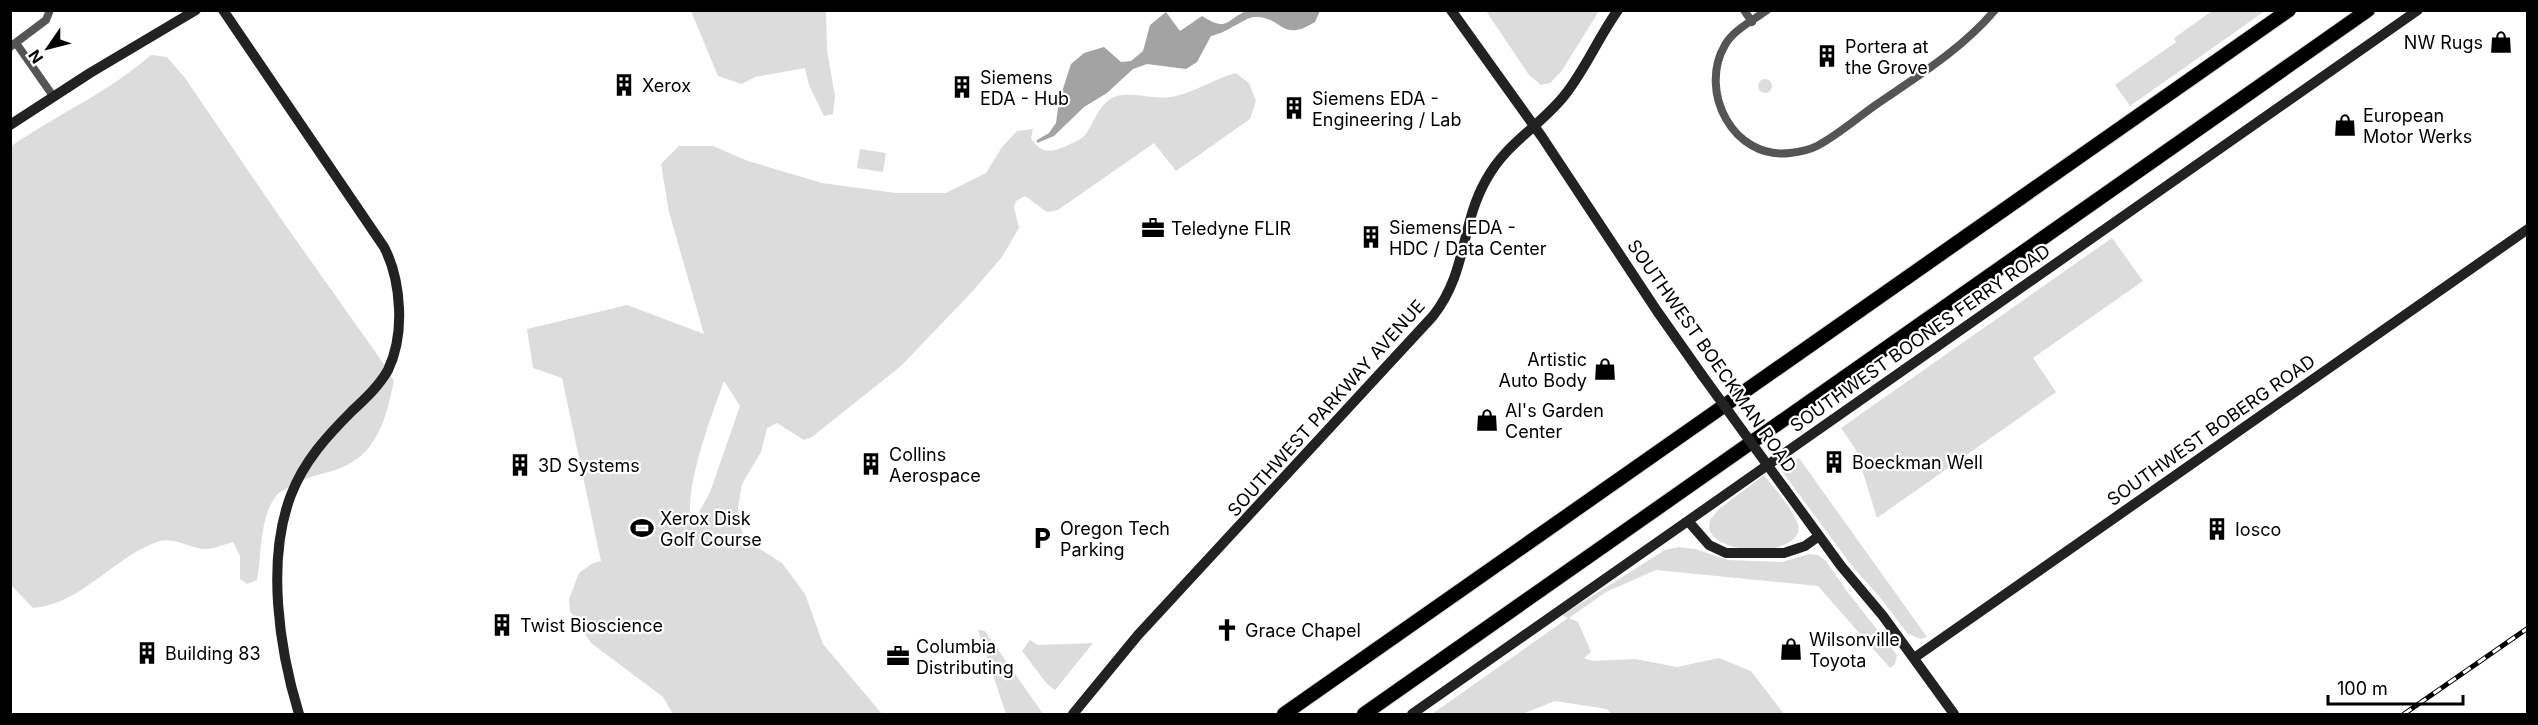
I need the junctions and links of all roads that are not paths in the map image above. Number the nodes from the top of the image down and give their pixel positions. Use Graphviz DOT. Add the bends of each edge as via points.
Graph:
graph roads {
  1 [pos="50,10"];
  2 [pos="196,10"];
  3 [pos="223,10"];
  4 [pos="1451,10"];
  5 [pos="1618,10"];
  6 [pos="1744,10"];
  7 [pos="1767,10"];
  8 [pos="1995,10"];
  9 [pos="2289,10"];
  10 [pos="2368,10"];
  11 [pos="2418,10"];
  12 [pos="1758,13"];
  13 [pos="1752,22"];
  14 [pos="13,45"];
  15 [pos="53,96"];
  16 [pos="10,125"];
  17 [pos="1534,125"];
  18 [pos="2528,229"];
  19 [pos="1688,521"];
  20 [pos="1819,536"];
  21 [pos="1914,658"];
  22 [pos="298,714"];
  23 [pos="1073,714"];
  24 [pos="1284,714"];
  25 [pos="1364,714"];
  26 [pos="1412,714"];
  27 [pos="1954,714"];
  1 -- 14 [label="street" via="46,20"];
  2 -- 15 [label="street"];
  3 -- 22 [label="street" via="384,246 395,277 398,302 398,335 387,371 316,450 299,476 285,511 277,578 286,665"];
  4 -- 17 [label="street, SOUTHWEST BOECKMAN ROAD"];
  5 -- 17 [label="street, SOUTHWEST PARKWAY AVENUE" via="1567,93"];
  6 -- 13 [label="street"];
  7 -- 12 [label="street"];
  8 -- 13 [label="street" via="1943,59 1810,149 1789,153 1765,151 1744,140 1726,120 1717,102 1714,76 1721,53 1729,39"];
  9 -- 24 [label="highway"];
  10 -- 25 [label="highway"];
  11 -- 19 [label="street, SOUTHWEST BOONES FERRY ROAD"];
  12 -- 13 [label="street"];
  14 -- 15 [label="street"];
  15 -- 16 [label="street"];
  17 -- 20 [label="street, SOUTHWEST BOECKMAN ROAD, bridge" via="1702,375"];
  17 -- 23 [label="street, SOUTHWEST PARKWAY AVENUE" via="1502,155 1485,181 1468,227 1457,274 1437,311 1131,642"];
  18 -- 21 [label="street, SOUTHWEST BOBERG ROAD"];
  19 -- 20 [label="street" via="1709,545 1726,553 1784,553"];
  19 -- 26 [label="street, SOUTHWEST BOONES FERRY ROAD"];
  20 -- 21 [label="street, SOUTHWEST BOECKMAN ROAD"];
  21 -- 27 [label="street, SOUTHWEST BOECKMAN ROAD"];
}
